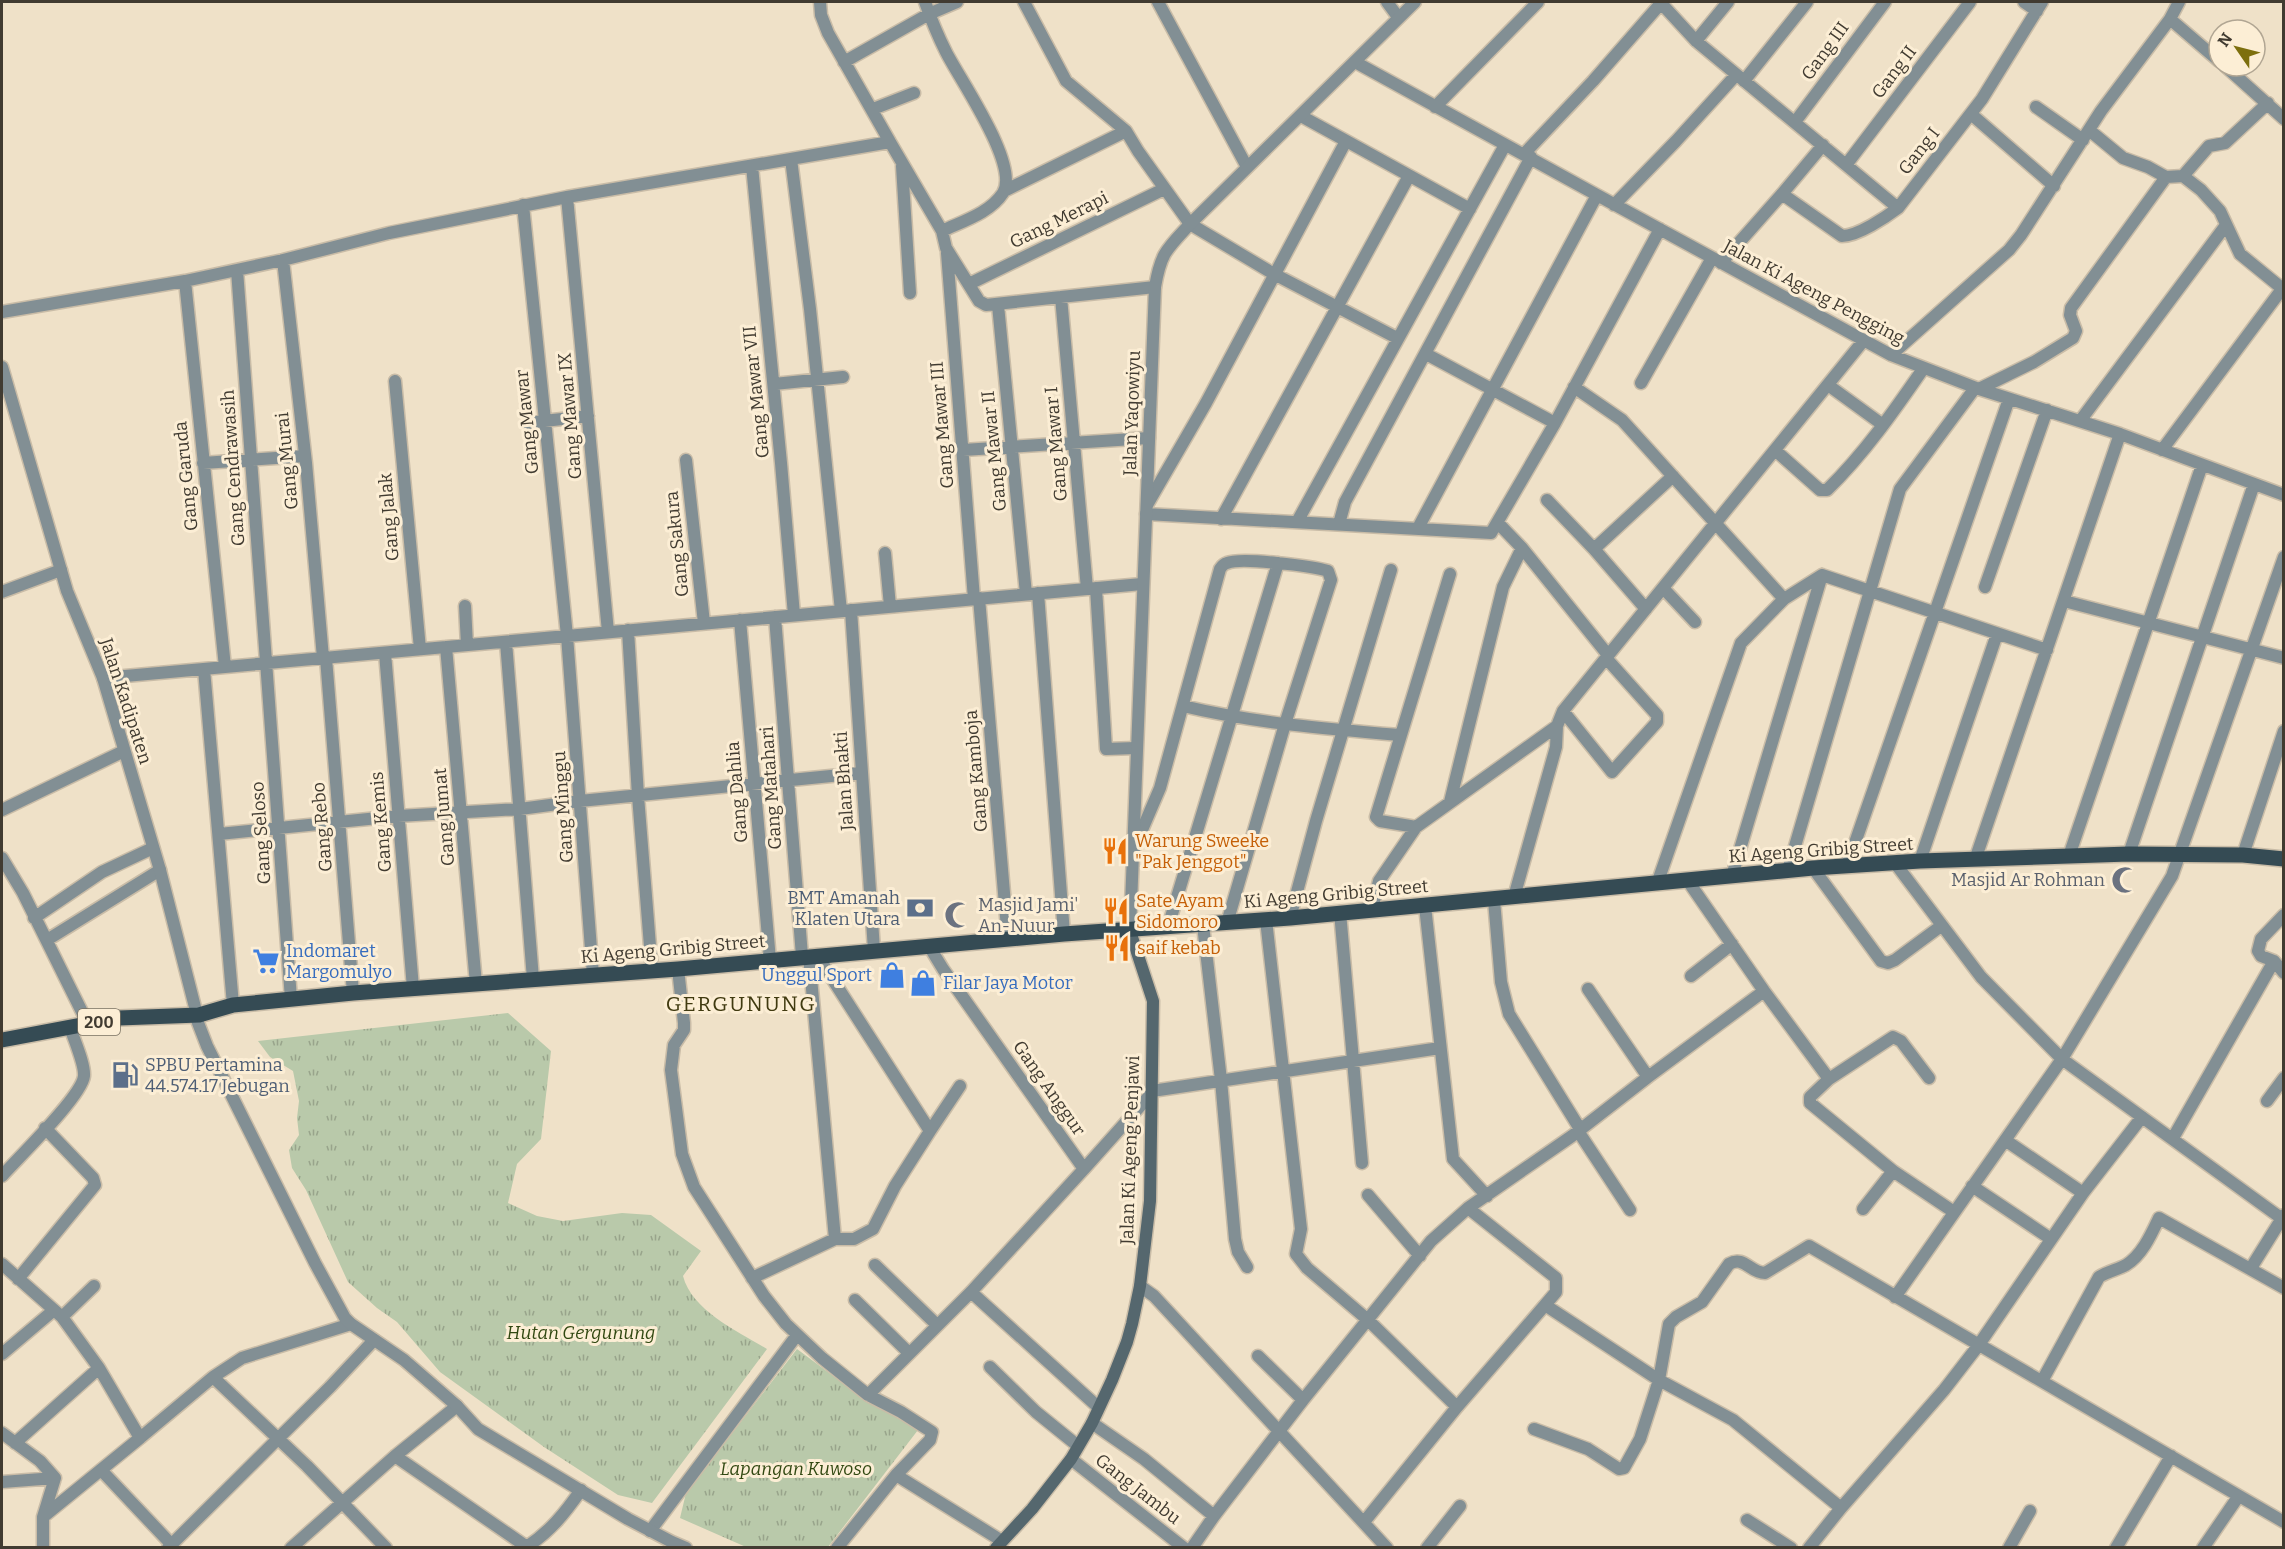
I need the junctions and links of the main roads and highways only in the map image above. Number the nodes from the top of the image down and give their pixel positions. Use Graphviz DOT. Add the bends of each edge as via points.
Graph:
graph roads {
  1 [pos="2283,859"];
  2 [pos="1130,931"];
  3 [pos="2,1040"];
  4 [pos="999,1544"];
  1 -- 2 [label="main road, Ki Ageng Gribig Street / 200" via="2128,854 1920,861"];
  2 -- 3 [label="main road, Ki Ageng Gribig Street / 200" via="353,993 233,1005 198,1018 119,1018"];
  2 -- 4 [label="main road, Jalan Ki Ageng Penjawi" via="1153,1001 1150,1201 1140,1286 1127,1342 1092,1423 1071,1459"];
}
